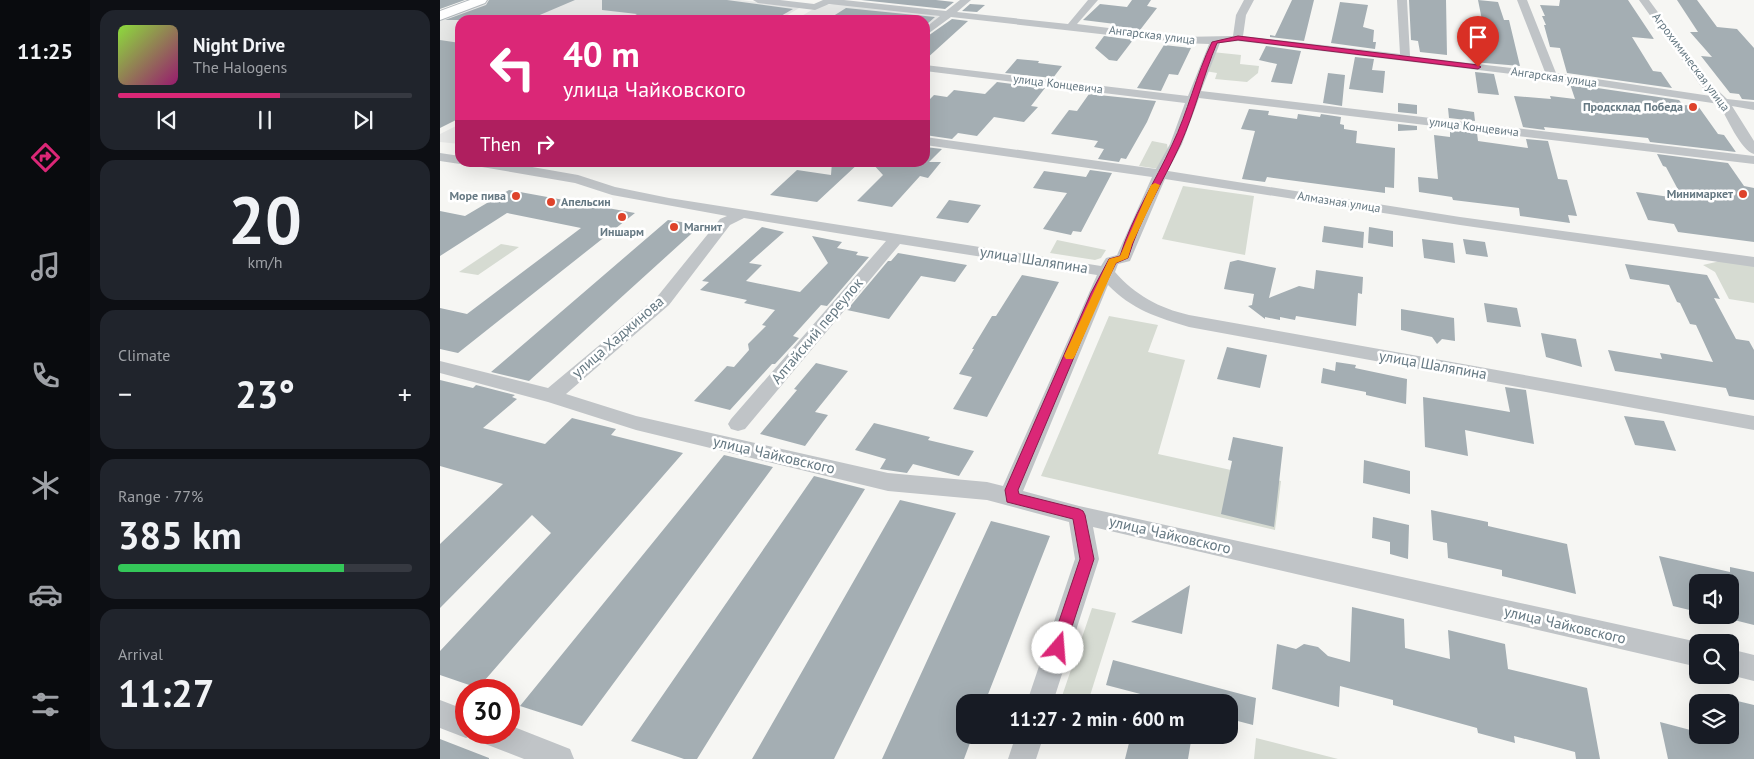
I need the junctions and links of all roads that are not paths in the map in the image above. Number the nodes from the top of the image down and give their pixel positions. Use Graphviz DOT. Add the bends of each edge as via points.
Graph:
graph roads {
  1 [pos="470,0"];
  2 [pos="481,0"];
  3 [pos="758,0"];
  4 [pos="966,0"];
  5 [pos="1093,0"];
  6 [pos="1249,0"];
  7 [pos="1402,0"];
  8 [pos="1522,0"];
  9 [pos="1644,0"];
  10 [pos="829,1"];
  11 [pos="440,12"];
  12 [pos="950,14"];
  13 [pos="440,16"];
  14 [pos="1070,27"];
  15 [pos="930,29"];
  16 [pos="1238,38"];
  17 [pos="1215,42"];
  18 [pos="1404,58"];
  19 [pos="930,69"];
  20 [pos="1552,76"];
  21 [pos="1193,97"];
  22 [pos="1723,101"];
  23 [pos="1754,106"];
  24 [pos="930,143"];
  25 [pos="1754,150"];
  26 [pos="440,157"];
  27 [pos="455,159"];
  28 [pos="1754,160"];
  29 [pos="506,167"];
  30 [pos="1160,174"];
  31 [pos="744,213"];
  32 [pos="897,238"];
  33 [pos="1754,262"];
  34 [pos="1106,272"];
  35 [pos="440,367"];
  36 [pos="551,396"];
  37 [pos="1754,423"];
  38 [pos="738,424"];
  39 [pos="1012,498"];
  40 [pos="1079,515"];
  41 [pos="1689,653"];
  42 [pos="1739,664"];
  43 [pos="1754,668"];
  44 [pos="1043,694"];
  45 [pos="440,714"];
  46 [pos="455,720"];
  47 [pos="520,744"];
  48 [pos="1027,744"];
  49 [pos="560,759"];
  50 [pos="1022,759"];
  1 -- 11 [label="main road"];
  2 -- 13 [label="main road"];
  3 -- 10 [label="street, Ангарская улица" via="815,7"];
  4 -- 12 [label="street"];
  5 -- 14 [label="street"];
  6 -- 16 [label="street" via="1241,15"];
  7 -- 18 [label="street"];
  8 -- 20 [label="street"];
  9 -- 22 [label="street, Агрохимическая улица" via="1704,83"];
  10 -- 12 [label="street, Ангарская улица"];
  12 -- 14 [label="street, Ангарская улица"];
  12 -- 15 [label="street"];
  14 -- 17 [label="street, Ангарская улица"];
  16 -- 17 [label="street, Ангарская улица"];
  16 -- 18 [label="street, Ангарская улица"];
  17 -- 21 [label="street"];
  18 -- 20 [label="street, Ангарская улица"];
  19 -- 21 [label="street, улица Концевича"];
  20 -- 22 [label="street, Ангарская улица"];
  21 -- 28 [label="street, улица Концевича"];
  21 -- 30 [label="street" via="1176,144"];
  22 -- 23 [label="street, Ангарская улица"];
  22 -- 25 [label="street, Агрохимическая улица"];
  24 -- 30 [label="street, Алмазная улица"];
  26 -- 27 [label="street"];
  29 -- 31 [label="street, улица Шаляпина" via="578,179 612,191"];
  30 -- 33 [label="street, Алмазная улица" via="1460,221"];
  30 -- 34 [label="street" via="1124,258 1112,261"];
  31 -- 32 [label="street, улица Шаляпина"];
  31 -- 36 [label="street, улица Хаджинова" via="725,222 663,301"];
  32 -- 34 [label="street, улица Шаляпина"];
  32 -- 38 [label="street, Алтайский переулок"];
  34 -- 37 [label="street, улица Шаляпина" via="1122,292 1162,315"];
  34 -- 39 [label="street" via="1012,490"];
  35 -- 36 [label="street, улица Чайковского"];
  36 -- 39 [label="street, улица Чайковского" via="636,423 888,482 987,491"];
  39 -- 40 [label="street, улица Чайковского"];
  40 -- 41 [label="street, улица Чайковского"];
  40 -- 44 [label="street" via="1087,559"];
  42 -- 43 [label="street"];
  45 -- 46 [label="street"];
  47 -- 49 [label="street"];
  48 -- 50 [label="street"];
}
